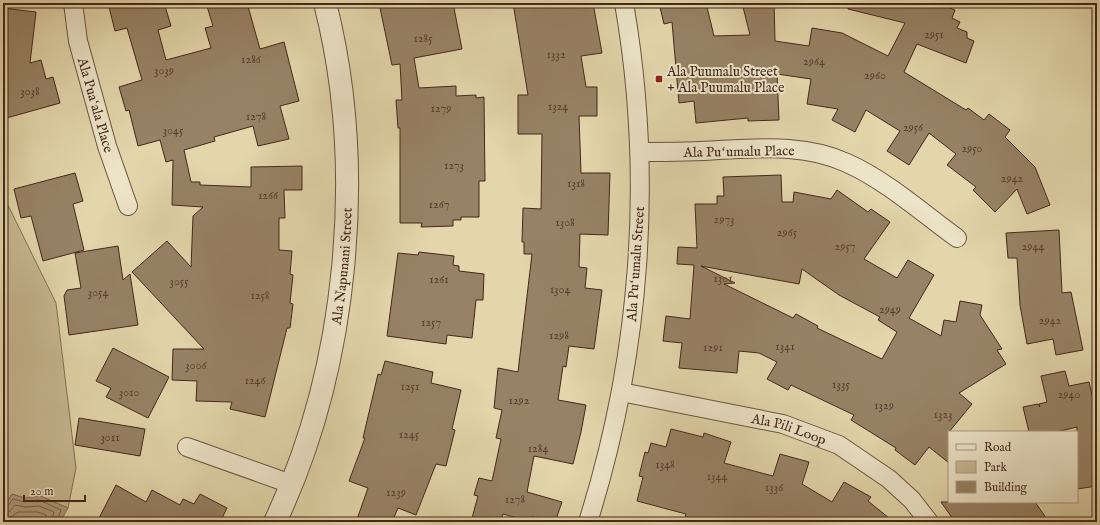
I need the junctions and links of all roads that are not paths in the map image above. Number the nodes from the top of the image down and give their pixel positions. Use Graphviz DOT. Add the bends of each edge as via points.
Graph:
graph roads {
  1 [pos="73,3"];
  2 [pos="325,3"];
  3 [pos="624,3"];
  4 [pos="640,152"];
  5 [pos="128,206"];
  6 [pos="957,238"];
  7 [pos="621,392"];
  8 [pos="187,447"];
  9 [pos="291,484"];
  10 [pos="275,522"];
  11 [pos="588,522"];
  12 [pos="929,522"];
  1 -- 5 [label="street, Ala Puaʻala Place" via="78,41 107,146"];
  2 -- 9 [label="street, Ala Napunani Street" via="336,57 344,130 344,255 322,387"];
  3 -- 4 [label="street, Ala Puʻumalu Street" via="636,87"];
  4 -- 6 [label="street, Ala Puʻumalu Place" via="782,148 823,154 846,162 868,174"];
  4 -- 7 [label="street, Ala Puʻumalu Street" via="637,277"];
  7 -- 11 [label="street, Ala Puʻumalu Street" via="606,462"];
  7 -- 12 [label="street, Ala Pili Loop" via="783,424 832,442 889,479 912,500"];
  8 -- 9 [label="street"];
  9 -- 10 [label="street, Ala Napunani Street"];
}
